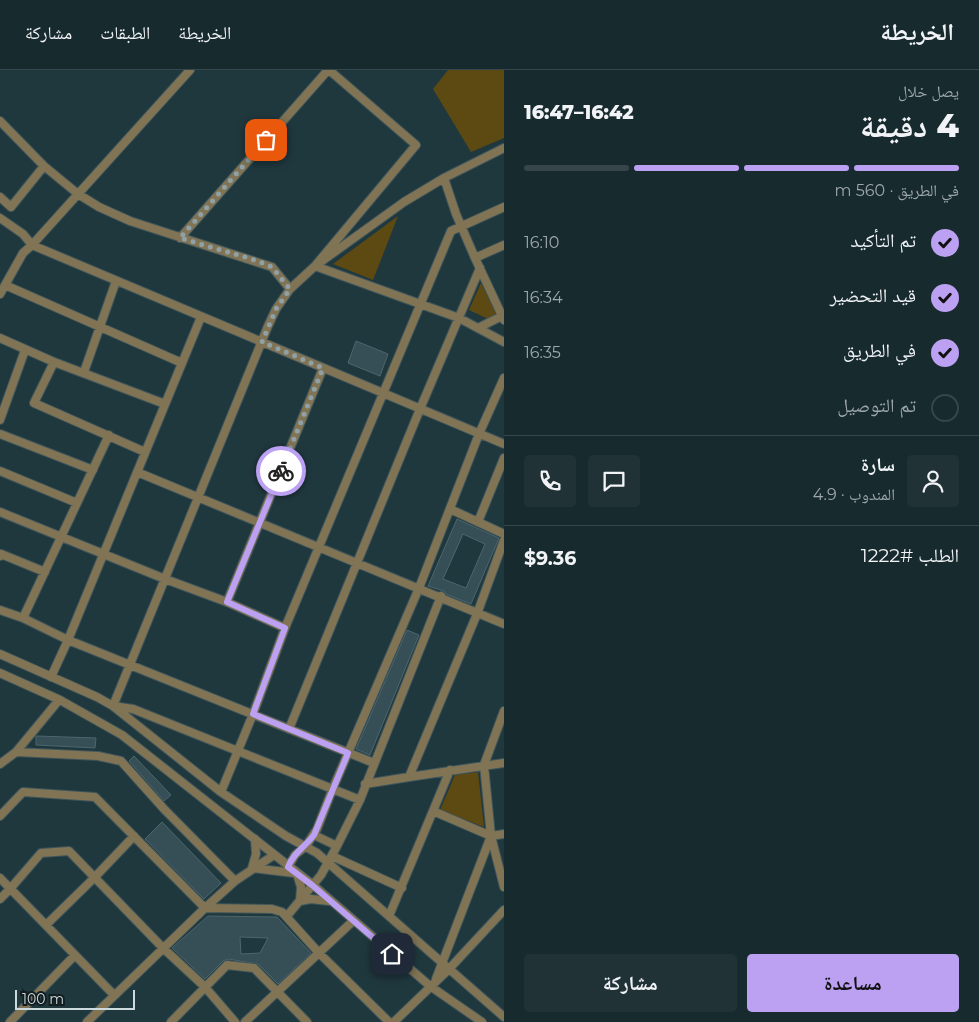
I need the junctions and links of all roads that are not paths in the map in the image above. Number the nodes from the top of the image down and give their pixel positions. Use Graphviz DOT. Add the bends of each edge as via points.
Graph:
graph roads {
  1 [pos="190,70"];
  2 [pos="329,70"];
  3 [pos="0,120"];
  4 [pos="504,148"];
  5 [pos="44,166"];
  6 [pos="444,178"];
  7 [pos="78,194"];
  8 [pos="0,197"];
  9 [pos="504,207"];
  10 [pos="0,218"];
  11 [pos="461,226"];
  12 [pos="180,238"];
  13 [pos="32,245"];
  14 [pos="504,245"];
  15 [pos="475,258"];
  16 [pos="315,266"];
  17 [pos="480,268"];
  18 [pos="116,281"];
  19 [pos="4,285"];
  20 [pos="290,289"];
  21 [pos="0,294"];
  22 [pos="420,303"];
  23 [pos="201,316"];
  24 [pos="503,317"];
  25 [pos="459,318"];
  26 [pos="100,326"];
  27 [pos="478,328"];
  28 [pos="0,338"];
  29 [pos="262,342"];
  30 [pos="504,342"];
  31 [pos="25,350"];
  32 [pos="54,362"];
  33 [pos="182,363"];
  34 [pos="323,368"];
  35 [pos="84,372"];
  36 [pos="504,378"];
  37 [pos="383,393"];
  38 [pos="165,404"];
  39 [pos="420,409"];
  40 [pos="0,420"];
  41 [pos="0,434"];
  42 [pos="480,434"];
  43 [pos="109,435"];
  44 [pos="504,444"];
  45 [pos="145,452"];
  46 [pos="504,458"];
  47 [pos="93,470"];
  48 [pos="0,471"];
  49 [pos="137,472"];
  50 [pos="199,497"];
  51 [pos="77,503"];
  52 [pos="450,509"];
  53 [pos="0,512"];
  54 [pos="260,522"];
  55 [pos="478,522"];
  56 [pos="504,534"];
  57 [pos="61,537"];
  58 [pos="504,540"];
  59 [pos="319,547"];
  60 [pos="104,554"];
  61 [pos="0,556"];
  62 [pos="357,563"];
  63 [pos="45,572"];
  64 [pos="165,579"];
  65 [pos="419,588"];
  66 [pos="441,596"];
  67 [pos="227,602"];
  68 [pos="0,610"];
  69 [pos="477,614"];
  70 [pos="23,618"];
  71 [pos="504,624"];
  72 [pos="285,628"];
  73 [pos="68,640"];
  74 [pos="0,654"];
  75 [pos="130,664"];
  76 [pos="0,673"];
  77 [pos="51,677"];
  78 [pos="58,700"];
  79 [pos="113,706"];
  80 [pos="504,711"];
  81 [pos="253,714"];
  82 [pos="289,729"];
  83 [pos="238,750"];
  84 [pos="16,752"];
  85 [pos="348,753"];
  86 [pos="374,763"];
  87 [pos="504,763"];
  88 [pos="0,764"];
  89 [pos="484,766"];
  90 [pos="450,770"];
  91 [pos="408,777"];
  92 [pos="365,784"];
  93 [pos="333,788"];
  94 [pos="221,792"];
  95 [pos="360,800"];
  96 [pos="433,811"];
  97 [pos="0,816"];
  98 [pos="504,834"];
  99 [pos="314,835"];
  100 [pos="134,836"];
  101 [pos="491,836"];
  102 [pos="255,838"];
  103 [pos="306,846"];
  104 [pos="337,846"];
  105 [pos="274,855"];
  106 [pos="332,856"];
  107 [pos="327,863"];
  108 [pos="288,867"];
  109 [pos="252,868"];
  110 [pos="296,873"];
  111 [pos="0,878"];
  112 [pos="94,878"];
  113 [pos="235,882"];
  114 [pos="312,885"];
  115 [pos="504,887"];
  116 [pos="402,888"];
  117 [pos="10,889"];
  118 [pos="0,898"];
  119 [pos="300,902"];
  120 [pos="332,902"];
  121 [pos="205,908"];
  122 [pos="504,910"];
  123 [pos="286,916"];
  124 [pos="389,916"];
  125 [pos="354,920"];
  126 [pos="46,925"];
  127 [pos="163,948"];
  128 [pos="319,953"];
  129 [pos="75,955"];
  130 [pos="446,966"];
  131 [pos="433,984"];
  132 [pos="205,987"];
  133 [pos="277,992"];
  134 [pos="114,995"];
  135 [pos="502,1012"];
  136 [pos="10,1022"];
  137 [pos="87,1022"];
  138 [pos="171,1022"];
  139 [pos="235,1022"];
  140 [pos="245,1022"];
  141 [pos="307,1022"];
  142 [pos="389,1022"];
  143 [pos="394,1022"];
  144 [pos="482,1022"];
  1 -- 7 [label="street"];
  2 -- 12 [label="street"];
  2 -- 16 [label="street" via="416,145"];
  3 -- 5 [label="street"];
  4 -- 6 [label="street"];
  5 -- 7 [label="street"];
  5 -- 8 [label="street" via="11,207"];
  6 -- 11 [label="street"];
  6 -- 16 [label="street" via="404,202"];
  7 -- 12 [label="street" via="130,221"];
  7 -- 13 [label="street"];
  9 -- 11 [label="street"];
  10 -- 13 [label="street" via="23,234"];
  11 -- 15 [label="street"];
  11 -- 22 [label="street" via="451,231"];
  12 -- 20 [label="street" via="272,267"];
  13 -- 18 [label="street"];
  13 -- 19 [label="street" via="23,253"];
  14 -- 15 [label="street"];
  15 -- 17 [label="street"];
  16 -- 20 [label="street"];
  16 -- 22 [label="street"];
  17 -- 24 [label="street"];
  17 -- 25 [label="street"];
  18 -- 23 [label="street"];
  18 -- 26 [label="street"];
  19 -- 21 [label="street"];
  19 -- 26 [label="street"];
  20 -- 29 [label="street" via="276,309"];
  22 -- 25 [label="street"];
  22 -- 37 [label="street"];
  23 -- 29 [label="street"];
  23 -- 33 [label="street"];
  24 -- 27 [label="street"];
  25 -- 27 [label="street"];
  25 -- 39 [label="street"];
  26 -- 33 [label="street"];
  26 -- 35 [label="street"];
  27 -- 30 [label="street"];
  28 -- 31 [label="street"];
  29 -- 34 [label="street"];
  29 -- 50 [label="street"];
  31 -- 32 [label="street"];
  31 -- 40 [label="street"];
  32 -- 35 [label="street"];
  32 -- 43 [label="street" via="34,403"];
  33 -- 38 [label="street"];
  34 -- 37 [label="street"];
  34 -- 54 [label="street"];
  35 -- 38 [label="street"];
  36 -- 42 [label="street"];
  37 -- 39 [label="street"];
  37 -- 59 [label="street"];
  38 -- 45 [label="street"];
  39 -- 42 [label="street"];
  39 -- 62 [label="street"];
  41 -- 47 [label="street"];
  42 -- 44 [label="street"];
  42 -- 52 [label="street"];
  43 -- 45 [label="street"];
  43 -- 47 [label="street"];
  45 -- 49 [label="street"];
  46 -- 55 [label="street"];
  47 -- 51 [label="street"];
  48 -- 51 [label="street"];
  49 -- 50 [label="street"];
  49 -- 60 [label="street"];
  50 -- 54 [label="street"];
  50 -- 64 [label="street"];
  51 -- 57 [label="street"];
  52 -- 55 [label="street"];
  52 -- 65 [label="street"];
  53 -- 57 [label="street"];
  54 -- 59 [label="street"];
  54 -- 67 [label="street"];
  55 -- 56 [label="street"];
  57 -- 60 [label="street"];
  57 -- 63 [label="street"];
  58 -- 69 [label="street"];
  59 -- 62 [label="street"];
  59 -- 72 [label="street"];
  60 -- 64 [label="street"];
  60 -- 73 [label="street"];
  61 -- 63 [label="street"];
  62 -- 65 [label="street"];
  62 -- 82 [label="street"];
  63 -- 70 [label="street"];
  64 -- 67 [label="street"];
  64 -- 75 [label="street"];
  65 -- 66 [label="street"];
  65 -- 85 [label="street"];
  66 -- 69 [label="street"];
  66 -- 86 [label="street"];
  67 -- 72 [label="street"];
  68 -- 70 [label="street"];
  69 -- 71 [label="street"];
  69 -- 91 [label="street"];
  70 -- 73 [label="street"];
  72 -- 81 [label="street"];
  73 -- 75 [label="street"];
  73 -- 77 [label="street"];
  74 -- 77 [label="street"];
  75 -- 79 [label="street"];
  75 -- 81 [label="street"];
  76 -- 78 [label="street"];
  77 -- 79 [label="street"];
  78 -- 84 [label="street"];
  78 -- 102 [label="street" via="122,735"];
  79 -- 83 [label="street" via="133,709"];
  79 -- 94 [label="street"];
  80 -- 89 [label="street"];
  81 -- 82 [label="street"];
  81 -- 83 [label="street"];
  82 -- 85 [label="street"];
  83 -- 93 [label="street"];
  83 -- 94 [label="street"];
  84 -- 88 [label="street"];
  84 -- 113 [label="street" via="98,756 121,761"];
  85 -- 86 [label="street"];
  85 -- 93 [label="street"];
  86 -- 92 [label="street"];
  87 -- 89 [label="street"];
  89 -- 90 [label="street"];
  89 -- 101 [label="street"];
  90 -- 91 [label="street"];
  90 -- 96 [label="street"];
  91 -- 92 [label="street"];
  92 -- 95 [label="street"];
  93 -- 95 [label="street"];
  93 -- 99 [label="street"];
  94 -- 103 [label="street"];
  95 -- 104 [label="street"];
  96 -- 101 [label="street"];
  96 -- 116 [label="street"];
  97 -- 100 [label="street" via="23,792 95,797"];
  98 -- 101 [label="street"];
  99 -- 103 [label="street"];
  99 -- 104 [label="street"];
  100 -- 112 [label="street"];
  100 -- 121 [label="street"];
  101 -- 115 [label="street"];
  101 -- 130 [label="street"];
  102 -- 105 [label="street"];
  102 -- 109 [label="street" via="256,854"];
  103 -- 107 [label="street"];
  103 -- 108 [label="street"];
  104 -- 106 [label="street"];
  105 -- 108 [label="street"];
  105 -- 109 [label="street"];
  106 -- 107 [label="street"];
  106 -- 116 [label="street"];
  107 -- 114 [label="street"];
  107 -- 124 [label="street"];
  108 -- 110 [label="street"];
  109 -- 110 [label="street"];
  109 -- 113 [label="street"];
  110 -- 114 [label="street"];
  110 -- 119 [label="street"];
  111 -- 117 [label="street"];
  112 -- 117 [label="street" via="69,851 41,853"];
  112 -- 126 [label="street"];
  112 -- 127 [label="street"];
  113 -- 121 [label="street"];
  114 -- 119 [label="street"];
  114 -- 120 [label="street"];
  116 -- 124 [label="street"];
  117 -- 118 [label="street"];
  117 -- 126 [label="street"];
  119 -- 120 [label="street" via="316,899"];
  119 -- 123 [label="street"];
  120 -- 125 [label="street"];
  121 -- 123 [label="street" via="272,909"];
  121 -- 127 [label="street"];
  122 -- 130 [label="street"];
  123 -- 128 [label="street"];
  124 -- 130 [label="street"];
  125 -- 128 [label="street"];
  125 -- 131 [label="street"];
  126 -- 129 [label="street"];
  127 -- 132 [label="street"];
  127 -- 134 [label="street"];
  128 -- 133 [label="street"];
  128 -- 142 [label="street"];
  129 -- 134 [label="street"];
  129 -- 136 [label="street"];
  130 -- 131 [label="street"];
  130 -- 135 [label="street"];
  131 -- 143 [label="street"];
  131 -- 144 [label="street"];
  132 -- 133 [label="street" via="227,965 254,968"];
  132 -- 138 [label="street"];
  132 -- 139 [label="street"];
  133 -- 140 [label="street"];
  133 -- 141 [label="street"];
  134 -- 137 [label="street"];
}
